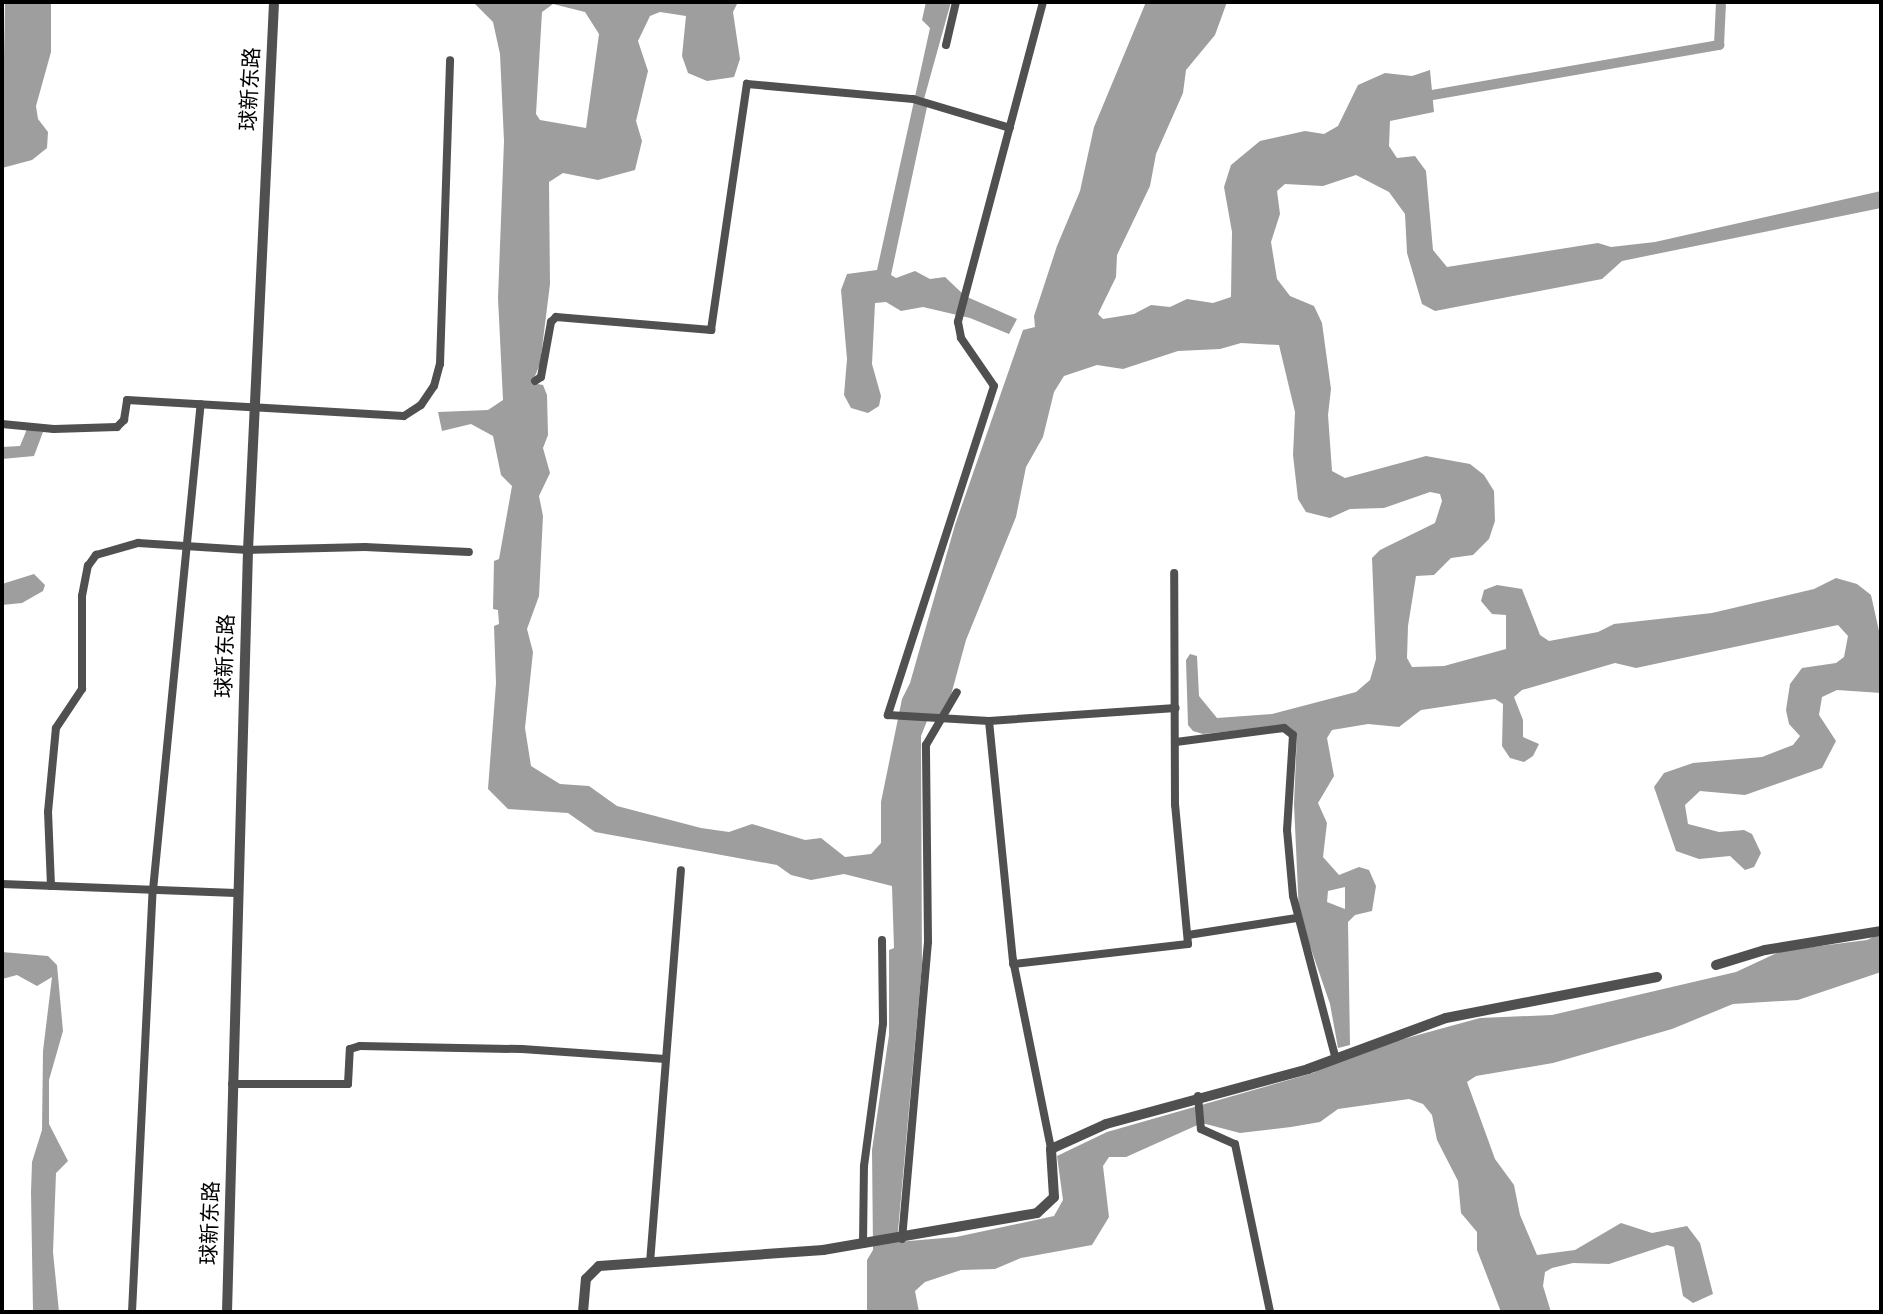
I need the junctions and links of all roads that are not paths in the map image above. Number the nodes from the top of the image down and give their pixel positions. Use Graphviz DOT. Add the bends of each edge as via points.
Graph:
graph roads {
  1 [pos="274,2"];
  2 [pos="956,2"];
  3 [pos="1043,2"];
  4 [pos="946,45"];
  5 [pos="450,60"];
  6 [pos="1010,128"];
  7 [pos="535,381"];
  8 [pos="201,404"];
  9 [pos="253,406"];
  10 [pos="2,424"];
  11 [pos="190,545"];
  12 [pos="248,550"];
  13 [pos="469,552"];
  14 [pos="1174,573"];
  15 [pos="957,692"];
  16 [pos="1176,708"];
  17 [pos="943,721"];
  18 [pos="989,721"];
  19 [pos="1176,742"];
  20 [pos="681,870"];
  21 [pos="2,884"];
  22 [pos="51,886"];
  23 [pos="153,890"];
  24 [pos="236,893"];
  25 [pos="1297,918"];
  26 [pos="1881,931"];
  27 [pos="1188,935"];
  28 [pos="882,940"];
  29 [pos="1013,964"];
  30 [pos="1716,965"];
  31 [pos="1657,977"];
  32 [pos="1335,1056"];
  33 [pos="666,1059"];
  34 [pos="232,1084"];
  35 [pos="1198,1098"];
  36 [pos="1051,1149"];
  37 [pos="900,1239"];
  38 [pos="865,1244"];
  39 [pos="650,1263"];
  40 [pos="132,1312"];
  41 [pos="227,1312"];
  42 [pos="583,1312"];
  43 [pos="1270,1312"];
  1 -- 9 [label="street, 球新东路"];
  2 -- 4 [label="street"];
  3 -- 6 [label="street"];
  5 -- 9 [label="street" via="440,364 430,394 404,416"];
  6 -- 7 [label="street" via="913,99 747,83 711,330 556,317 551,322 541,377"];
  6 -- 17 [label="street" via="959,316 961,338 994,386 888,715"];
  8 -- 9 [label="street"];
  8 -- 10 [label="street" via="127,400 124,420 117,426"];
  8 -- 11 [label="street"];
  9 -- 12 [label="street, 球新东路"];
  11 -- 12 [label="street"];
  11 -- 22 [label="street" via="128,544 102,551 88,566 82,596 82,689 56,728 48,812"];
  11 -- 23 [label="street"];
  12 -- 13 [label="street" via="365,547"];
  12 -- 24 [label="street, 球新东路"];
  14 -- 16 [label="street"];
  15 -- 17 [label="street"];
  16 -- 18 [label="street"];
  16 -- 19 [label="street"];
  17 -- 18 [label="street"];
  17 -- 37 [label="street" via="926,745 928,942"];
  18 -- 29 [label="street"];
  19 -- 25 [label="street" via="1203,741 1235,731 1284,728 1291,732 1294,762 1287,830"];
  19 -- 27 [label="street" via="1177,838"];
  20 -- 33 [label="street"];
  21 -- 22 [label="street"];
  22 -- 23 [label="street"];
  23 -- 24 [label="street"];
  23 -- 40 [label="street"];
  24 -- 34 [label="street, 球新东路"];
  25 -- 27 [label="street"];
  25 -- 32 [label="street" via="1324,1002"];
  26 -- 30 [label="street" via="1765,950"];
  27 -- 29 [label="street" via="1188,944"];
  28 -- 38 [label="street" via="883,1023 864,1166"];
  29 -- 36 [label="street"];
  31 -- 32 [label="street" via="1446,1018"];
  32 -- 35 [label="street" via="1308,1069"];
  33 -- 34 [label="street" via="522,1049 360,1046 350,1049 348,1084"];
  33 -- 39 [label="street"];
  34 -- 41 [label="street, 球新东路"];
  35 -- 36 [label="street" via="1105,1124"];
  35 -- 43 [label="street" via="1201,1126 1235,1144"];
  36 -- 37 [label="street" via="1054,1197 1044,1210"];
  37 -- 38 [label="street"];
  38 -- 39 [label="street"];
  39 -- 42 [label="street" via="592,1270 586,1279"];
}
